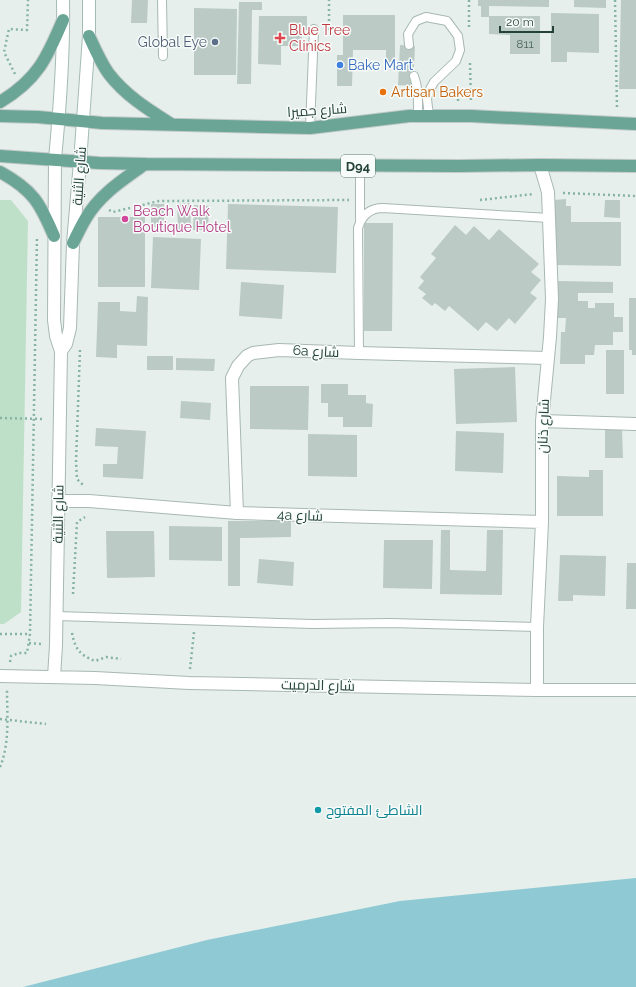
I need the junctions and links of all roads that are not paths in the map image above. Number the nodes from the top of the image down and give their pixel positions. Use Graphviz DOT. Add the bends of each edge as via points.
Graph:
graph roads {
  1 [pos="63,0"];
  2 [pos="88,0"];
  3 [pos="162,0"];
  4 [pos="63,20"];
  5 [pos="314,29"];
  6 [pos="89,36"];
  7 [pos="409,45"];
  8 [pos="163,56"];
  9 [pos="414,76"];
  10 [pos="0,102"];
  11 [pos="0,116"];
  12 [pos="423,116"];
  13 [pos="59,119"];
  14 [pos="83,121"];
  15 [pos="171,124"];
  16 [pos="636,124"];
  17 [pos="310,128"];
  18 [pos="0,156"];
  19 [pos="55,159"];
  20 [pos="80,162"];
  21 [pos="145,164"];
  22 [pos="540,165"];
  23 [pos="360,166"];
  24 [pos="636,166"];
  25 [pos="0,172"];
  26 [pos="549,218"];
  27 [pos="360,221"];
  28 [pos="54,236"];
  29 [pos="73,243"];
  30 [pos="61,351"];
  31 [pos="359,353"];
  32 [pos="548,358"];
  33 [pos="542,421"];
  34 [pos="636,424"];
  35 [pos="59,501"];
  36 [pos="237,513"];
  37 [pos="542,522"];
  38 [pos="57,616"];
  39 [pos="537,627"];
  40 [pos="4,676"];
  41 [pos="54,677"];
  42 [pos="537,690"];
  43 [pos="636,690"];
  1 -- 4 [label="street, شارع الثنية"];
  2 -- 6 [label="street, شارع الثنية"];
  3 -- 8 [label="lane"];
  4 -- 10 [label="main road" via="43,64 22,87"];
  4 -- 13 [label="street, شارع الثنية"];
  5 -- 17 [label="lane"];
  6 -- 14 [label="street, شارع الثنية"];
  6 -- 15 [label="main road" via="103,64 116,82 136,101"];
  7 -- 12 [label="lane" via="408,34 416,21 426,17 447,21 458,36 460,50 456,61 429,90"];
  9 -- 12 [label="lane"];
  11 -- 13 [label="main road, شارع جميرا"];
  12 -- 16 [label="main road, شارع جميرا"];
  12 -- 17 [label="main road, شارع جميرا"];
  13 -- 14 [label="main road, شارع جميرا"];
  13 -- 19 [label="street, شارع الثنية"];
  14 -- 15 [label="main road, شارع جميرا"];
  14 -- 20 [label="street, شارع الثنية"];
  15 -- 17 [label="main road, شارع جميرا"];
  18 -- 19 [label="main road, D94"];
  19 -- 20 [label="main road, D94"];
  19 -- 28 [label="street, شارع الثنية"];
  20 -- 21 [label="main road, D94"];
  20 -- 29 [label="street, شارع الثنية"];
  21 -- 23 [label="main road, D94"];
  21 -- 29 [label="main road" via="118,183 97,203 85,219"];
  22 -- 23 [label="main road, D94"];
  22 -- 24 [label="main road, D94"];
  22 -- 26 [label="street, شارع ذنان" via="548,192"];
  23 -- 27 [label="lane"];
  25 -- 28 [label="main road" via="15,180 31,194 43,210"];
  26 -- 27 [label="lane" via="376,208 364,215"];
  26 -- 32 [label="street, شارع ذنان" via="552,299"];
  27 -- 31 [label="lane"];
  28 -- 30 [label="street, شارع الثنية" via="54,320"];
  29 -- 30 [label="street, شارع الثنية" via="70,328"];
  30 -- 35 [label="street, شارع الثنية"];
  31 -- 32 [label="street, 6a شارع"];
  31 -- 36 [label="street, 6a شارع" via="266,351 247,356 238,366 232,378"];
  32 -- 33 [label="street, شارع ذنان"];
  33 -- 34 [label="street"];
  33 -- 37 [label="street, شارع ذنان"];
  35 -- 36 [label="street, 4a شارع" via="89,501"];
  35 -- 38 [label="street, شارع الثنية"];
  36 -- 37 [label="street, 4a شارع"];
  37 -- 39 [label="street, شارع ذنان"];
  38 -- 39 [label="lane" via="313,624 391,622"];
  38 -- 41 [label="street, شارع الثنية"];
  39 -- 42 [label="street, شارع ذنان"];
  40 -- 41 [label="street, شارع الدرميت"];
  41 -- 42 [label="street, شارع الدرميت" via="189,683"];
  42 -- 43 [label="street, شارع الدرميت"];
}
